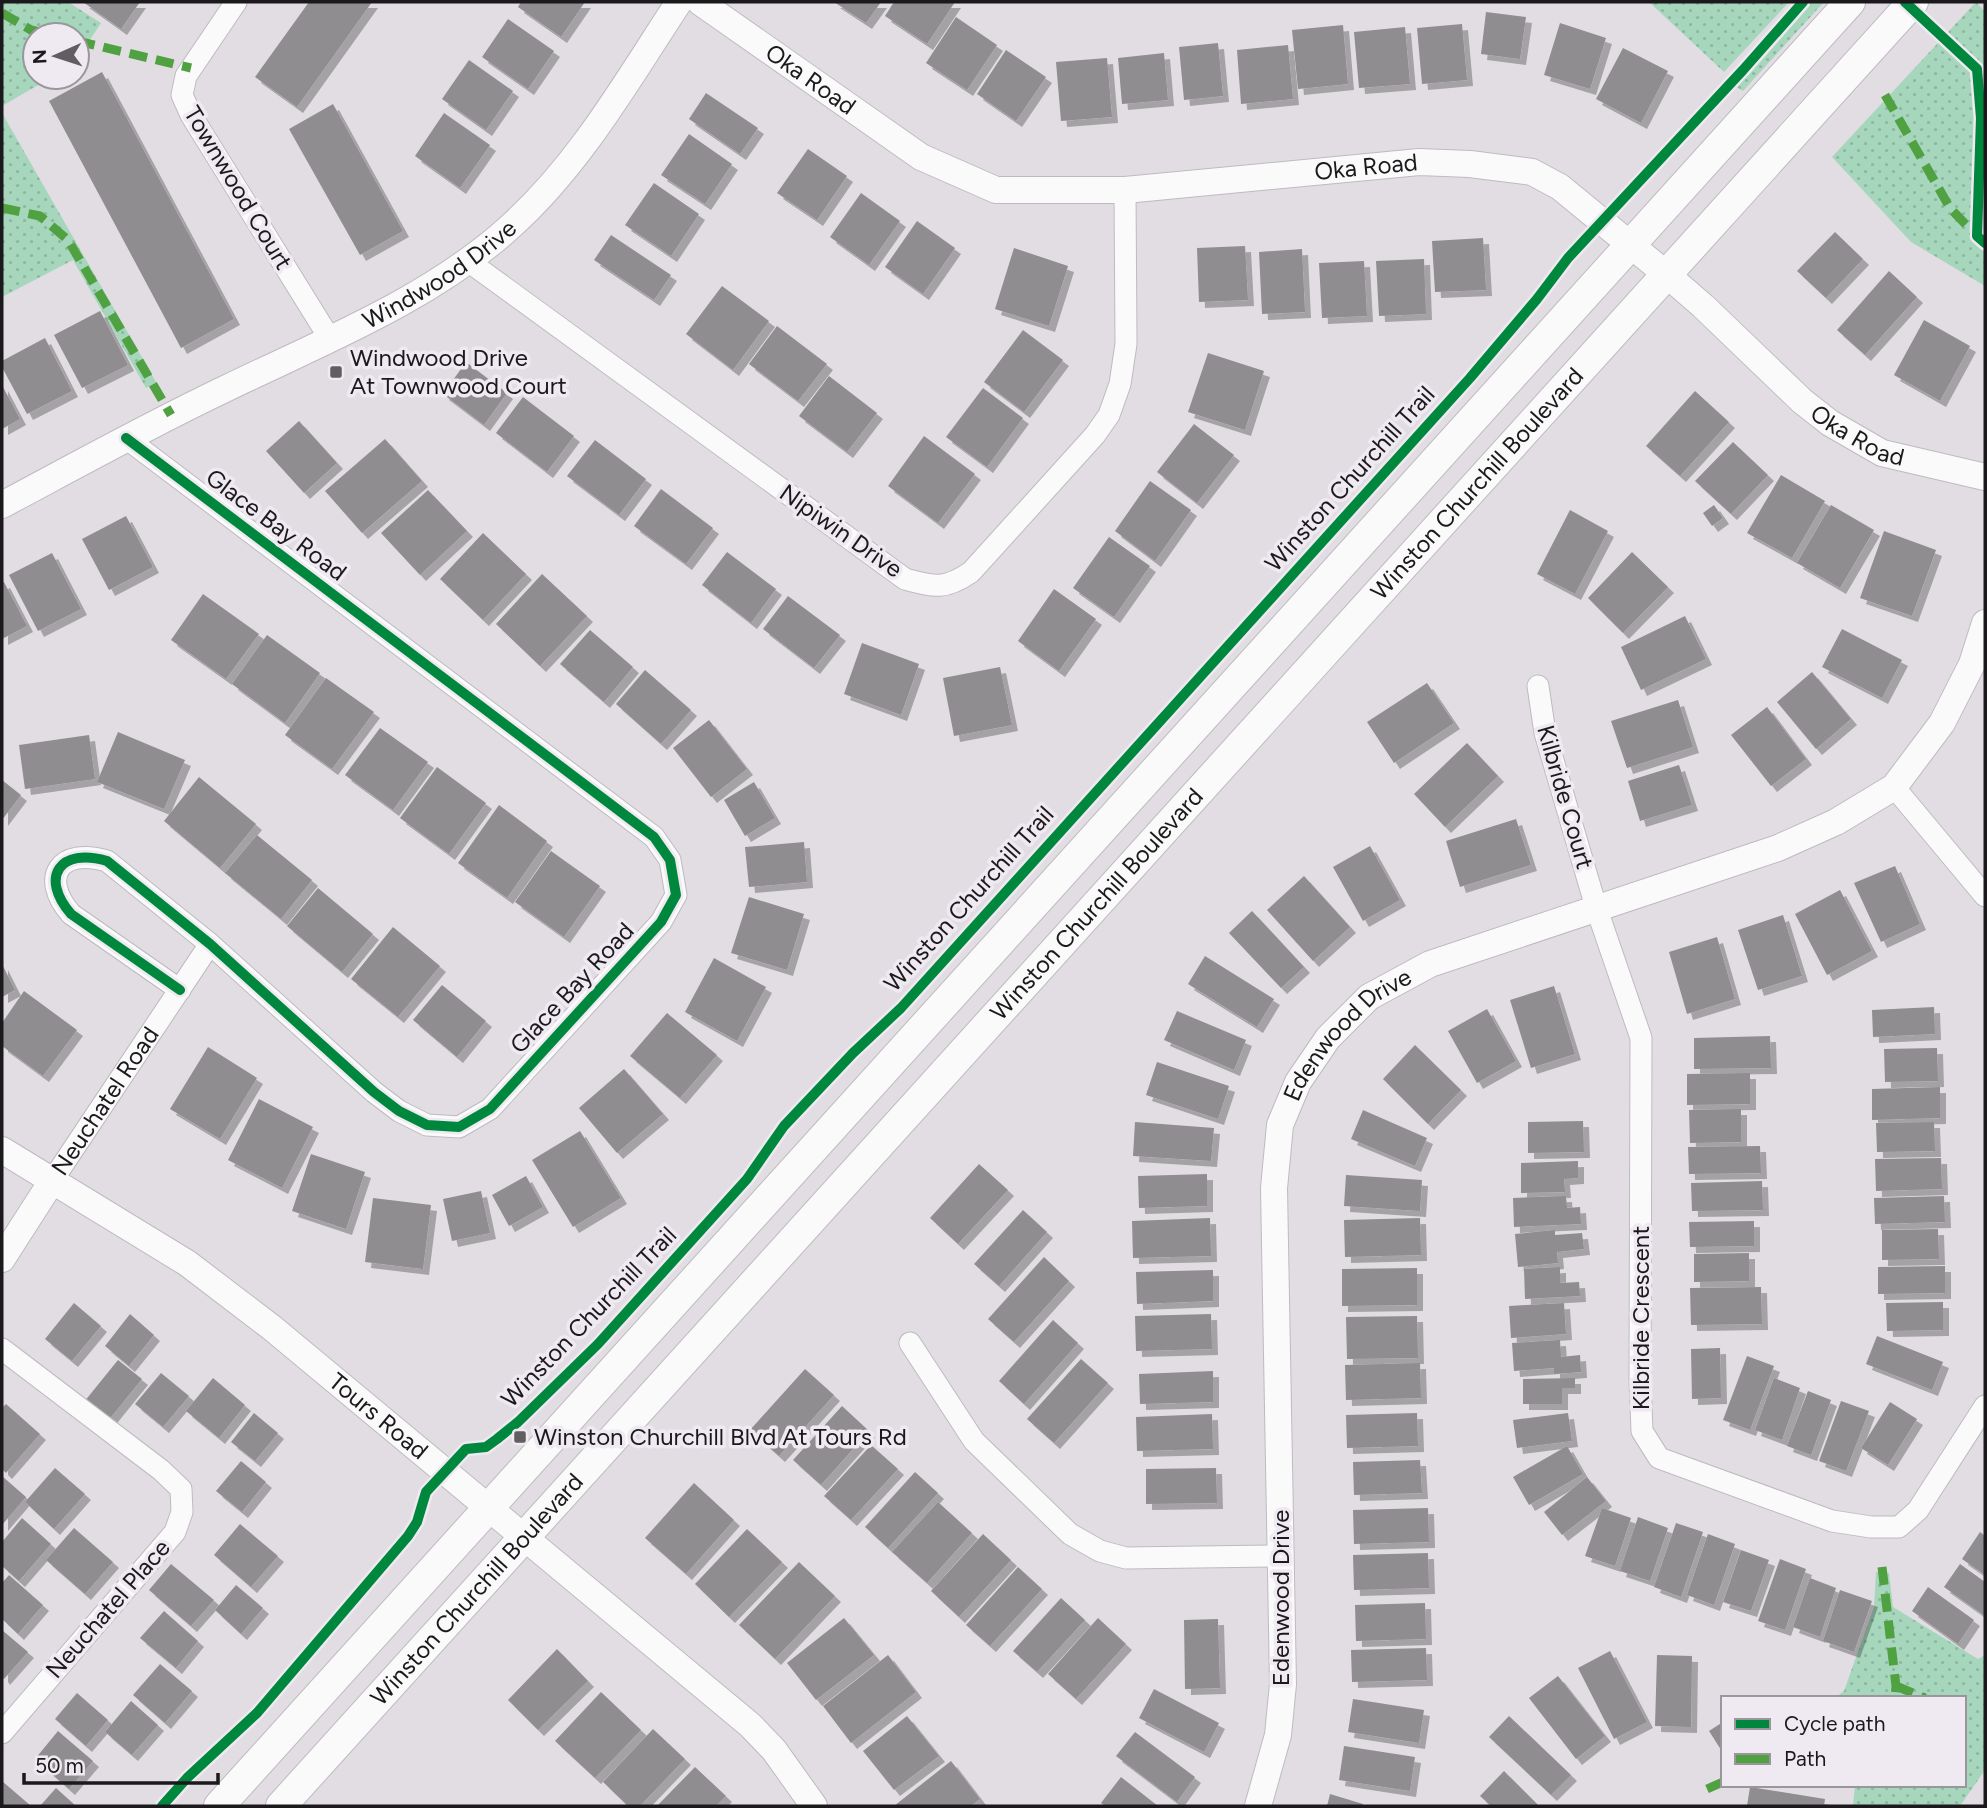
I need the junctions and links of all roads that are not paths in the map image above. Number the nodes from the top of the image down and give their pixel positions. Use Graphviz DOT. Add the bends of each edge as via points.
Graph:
graph roads {
  1 [pos="236,2"];
  2 [pos="679,2"];
  3 [pos="700,2"];
  4 [pos="1850,2"];
  5 [pos="1913,2"];
  6 [pos="1125,190"];
  7 [pos="1631,245"];
  8 [pos="468,261"];
  9 [pos="1666,274"];
  10 [pos="330,338"];
  11 [pos="126,438"];
  12 [pos="1985,477"];
  13 [pos="2,505"];
  14 [pos="1985,623"];
  15 [pos="1538,685"];
  16 [pos="1894,787"];
  17 [pos="1985,896"];
  18 [pos="1597,907"];
  19 [pos="210,944"];
  20 [pos="180,990"];
  21 [pos="2,1150"];
  22 [pos="52,1181"];
  23 [pos="2,1259"];
  24 [pos="910,1343"];
  25 [pos="2,1349"];
  26 [pos="1985,1406"];
  27 [pos="490,1507"];
  28 [pos="525,1536"];
  29 [pos="1281,1556"];
  30 [pos="2,1733"];
  31 [pos="219,1806"];
  32 [pos="281,1806"];
  33 [pos="814,1806"];
  34 [pos="1258,1806"];
  1 -- 10 [label="street, Townwood Court" via="186,76 182,95"];
  2 -- 8 [label="street, Windwood Drive" via="560,176"];
  3 -- 6 [label="street, Oka Road" via="920,158 996,190"];
  4 -- 7 [label="main road, Winston Churchill Boulevard"];
  5 -- 9 [label="main road, Winston Churchill Boulevard"];
  6 -- 7 [label="street, Oka Road" via="1419,162 1470,164 1532,172 1560,187"];
  6 -- 8 [label="street, Nipiwin Drive" via="1126,344 1109,415 971,572 953,584 905,579"];
  7 -- 9 [label="street, Oka Road"];
  7 -- 27 [label="main road, Winston Churchill Boulevard"];
  8 -- 10 [label="street, Windwood Drive"];
  9 -- 12 [label="street, Oka Road" via="1830,423 1882,453"];
  9 -- 28 [label="main road, Winston Churchill Boulevard"];
  10 -- 11 [label="street, Windwood Drive"];
  11 -- 13 [label="street, Windwood Drive"];
  11 -- 19 [label="street, Glace Bay Road" via="654,837 670,860 676,895 661,922 490,1109 459,1127 427,1125 399,1111"];
  14 -- 16 [label="street, Edenwood Drive" via="1972,664 1942,723"];
  15 -- 18 [label="street, Kilbride Court" via="1545,733"];
  16 -- 17 [label="street"];
  16 -- 18 [label="street, Edenwood Drive" via="1836,822 1778,848"];
  18 -- 26 [label="street, Kilbride Crescent" via="1641,1038 1642,1431 1659,1458 1832,1521 1899,1527 1918,1510"];
  18 -- 29 [label="street, Edenwood Drive" via="1430,964 1369,998 1328,1038 1298,1082 1280,1125 1275,1188"];
  19 -- 20 [label="street, Neuchatel Road"];
  19 -- 20 [label="street, Glace Bay Road" via="107,861 88,855 69,859 58,869 60,901 71,914"];
  20 -- 22 [label="street, Neuchatel Road"];
  21 -- 22 [label="street, Tours Road"];
  22 -- 23 [label="street, Neuchatel Road"];
  22 -- 27 [label="street, Tours Road" via="187,1263 271,1326"];
  24 -- 29 [label="street" via="974,1441 1070,1534 1100,1552 1126,1558"];
  25 -- 30 [label="street, Neuchatel Place" via="161,1470 181,1489 182,1512 175,1532"];
  27 -- 28 [label="street, Tours Road"];
  27 -- 31 [label="main road, Winston Churchill Boulevard"];
  28 -- 32 [label="main road, Winston Churchill Boulevard"];
  28 -- 33 [label="street, Tours Road" via="750,1725 774,1749"];
  29 -- 34 [label="street, Edenwood Drive" via="1283,1684 1278,1735"];
}
